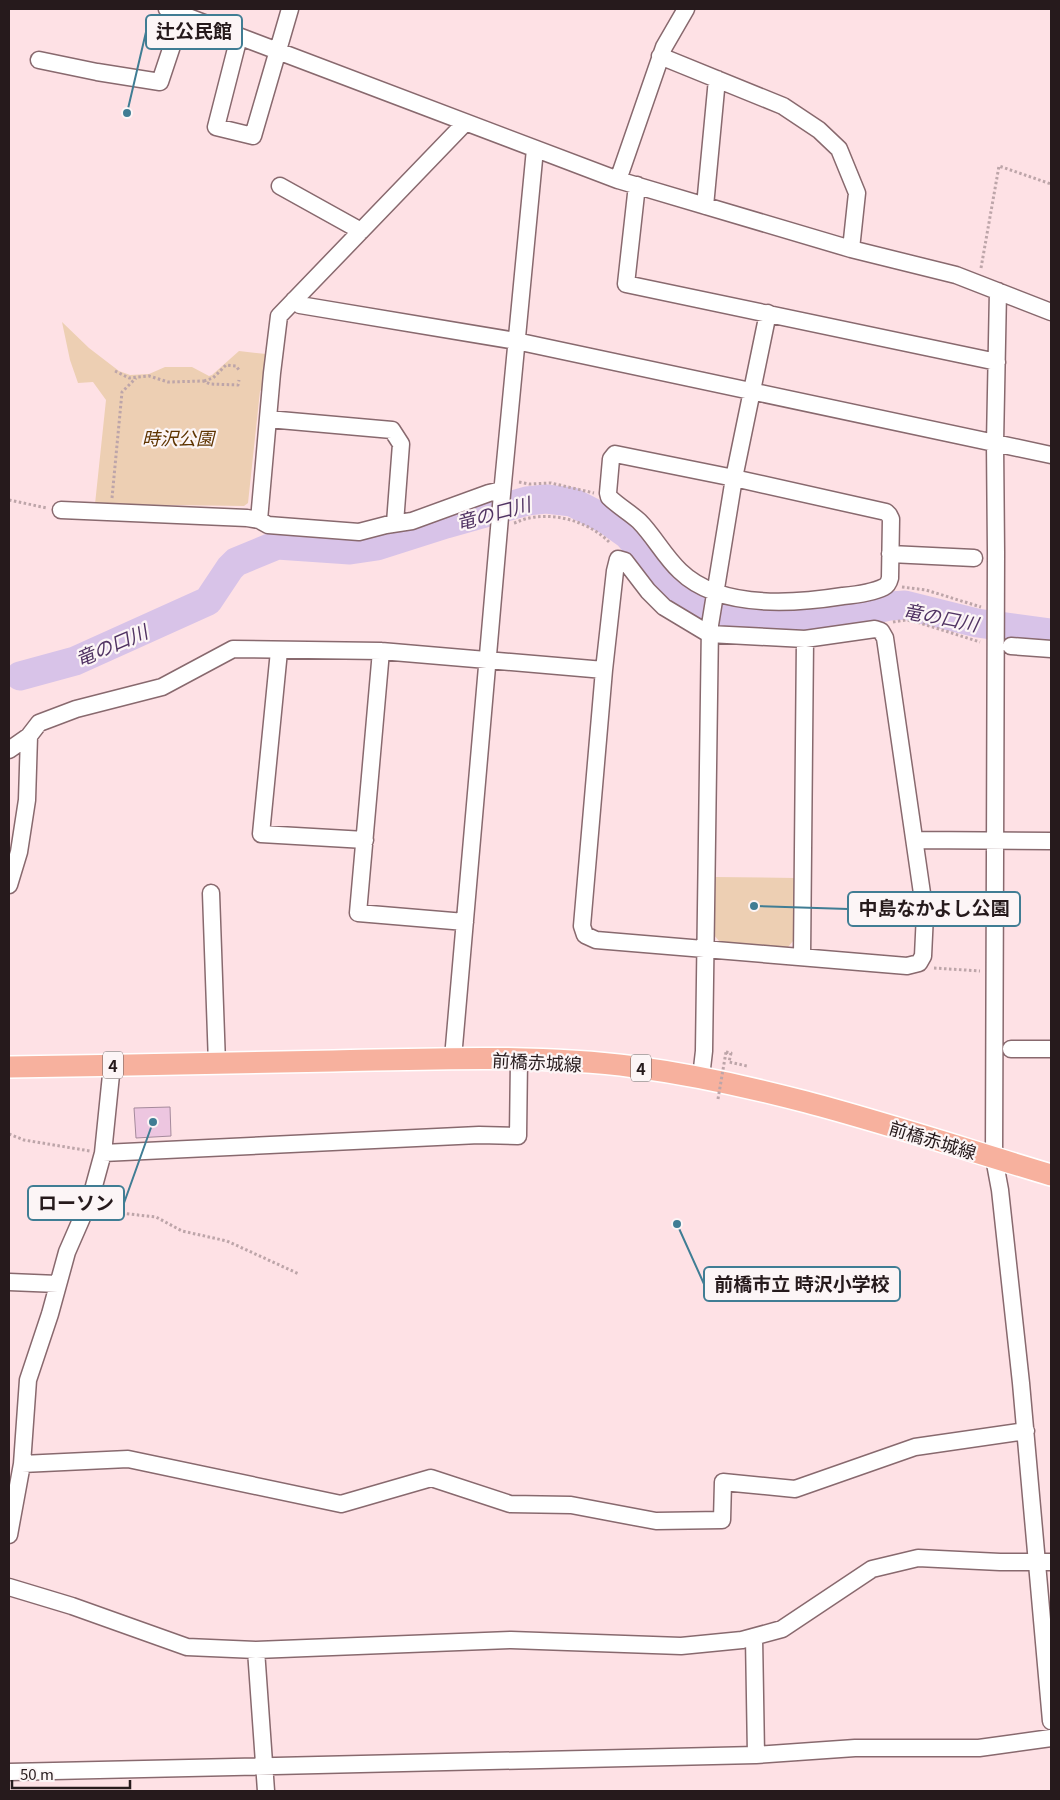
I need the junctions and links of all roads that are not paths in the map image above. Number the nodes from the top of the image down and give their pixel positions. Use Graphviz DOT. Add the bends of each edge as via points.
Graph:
graph roads {
  1 [pos="290,9"];
  2 [pos="686,9"];
  3 [pos="174,12"];
  4 [pos="239,37"];
  5 [pos="278,52"];
  6 [pos="660,56"];
  7 [pos="39,60"];
  8 [pos="717,79"];
  9 [pos="465,123"];
  10 [pos="535,149"];
  11 [pos="618,180"];
  12 [pos="637,185"];
  13 [pos="280,186"];
  14 [pos="705,206"];
  15 [pos="361,231"];
  16 [pos="851,249"];
  17 [pos="998,291"];
  18 [pos="294,300"];
  19 [pos="1051,312"];
  20 [pos="768,313"];
  21 [pos="516,341"];
  22 [pos="997,362"];
  23 [pos="751,392"];
  24 [pos="268,418"];
  25 [pos="994,443"];
  26 [pos="1051,455"];
  27 [pos="734,478"];
  28 [pos="502,492"];
  29 [pos="61,510"];
  30 [pos="259,520"];
  31 [pos="395,524"];
  32 [pos="890,554"];
  33 [pos="974,558"];
  34 [pos="715,595"];
  35 [pos="709,630"];
  36 [pos="805,639"];
  37 [pos="1011,646"];
  38 [pos="1051,649"];
  39 [pos="279,651"];
  40 [pos="381,651"];
  41 [pos="488,660"];
  42 [pos="604,670"];
  43 [pos="30,736"];
  44 [pos="9,750"];
  45 [pos="365,840"];
  46 [pos="915,840"];
  47 [pos="994,840"];
  48 [pos="1051,841"];
  49 [pos="9,885"];
  50 [pos="211,893"];
  51 [pos="465,922"];
  52 [pos="706,949"];
  53 [pos="802,957"];
  54 [pos="1011,1049"];
  55 [pos="1051,1049"];
  56 [pos="453,1058"];
  57 [pos="519,1059"];
  58 [pos="217,1064"];
  59 [pos="112,1065"];
  60 [pos="9,1067"];
  61 [pos="701,1077"];
  62 [pos="103,1153"];
  63 [pos="994,1158"];
  64 [pos="1051,1175"];
  65 [pos="9,1282"];
  66 [pos="58,1284"];
  67 [pos="1026,1431"];
  68 [pos="22,1464"];
  69 [pos="9,1535"];
  70 [pos="1044,1562"];
  71 [pos="9,1588"];
  72 [pos="754,1637"];
  73 [pos="256,1650"];
  74 [pos="1051,1721"];
  75 [pos="1051,1738"];
  76 [pos="756,1755"];
  77 [pos="264,1765"];
  78 [pos="9,1772"];
  79 [pos="266,1791"];
  1 -- 5 [label="street"];
  2 -- 6 [label="street"];
  3 -- 4 [label="street"];
  3 -- 7 [label="street" via="160,82"];
  4 -- 5 [label="street"];
  4 -- 5 [label="street" via="216,127 254,136"];
  5 -- 9 [label="street"];
  6 -- 8 [label="street"];
  6 -- 11 [label="street"];
  8 -- 14 [label="street"];
  8 -- 16 [label="street" via="783,106 819,130 839,149 857,193"];
  9 -- 10 [label="street"];
  9 -- 15 [label="street"];
  10 -- 11 [label="street"];
  10 -- 21 [label="street"];
  11 -- 12 [label="street"];
  12 -- 14 [label="street"];
  12 -- 20 [label="street" via="626,284"];
  13 -- 15 [label="street"];
  14 -- 16 [label="street"];
  15 -- 18 [label="street"];
  16 -- 17 [label="street" via="956,275"];
  17 -- 19 [label="street"];
  17 -- 22 [label="street"];
  18 -- 21 [label="street" via="300,305"];
  18 -- 24 [label="street" via="279,316"];
  20 -- 22 [label="street"];
  20 -- 23 [label="street"];
  21 -- 23 [label="street"];
  21 -- 28 [label="street"];
  22 -- 25 [label="street"];
  23 -- 25 [label="street"];
  23 -- 27 [label="street"];
  24 -- 30 [label="street"];
  24 -- 31 [label="street" via="392,430 401,444"];
  25 -- 26 [label="street"];
  25 -- 47 [label="street" via="989,610"];
  27 -- 32 [label="street" via="886,512 891,519"];
  27 -- 34 [label="street"];
  27 -- 34 [label="street" via="621,454 615,454 611,459 609,497 638,520 679,570"];
  28 -- 31 [label="street" via="489,493"];
  28 -- 41 [label="street" via="507,523"];
  29 -- 30 [label="street"];
  30 -- 31 [label="street" via="268,525 359,532"];
  32 -- 33 [label="street"];
  32 -- 34 [label="street" via="890,578 883,588 782,603"];
  34 -- 35 [label="street"];
  35 -- 36 [label="street"];
  35 -- 42 [label="street" via="664,607 625,561 618,559"];
  35 -- 52 [label="street"];
  36 -- 46 [label="street" via="875,629 881,631 885,638"];
  36 -- 53 [label="street"];
  37 -- 38 [label="street"];
  39 -- 40 [label="street"];
  39 -- 43 [label="street" via="233,649 162,687 76,709 40,723"];
  39 -- 45 [label="street" via="261,834"];
  40 -- 41 [label="street"];
  40 -- 45 [label="street"];
  41 -- 42 [label="street"];
  41 -- 51 [label="street"];
  42 -- 52 [label="street" via="582,926 585,935 596,940"];
  43 -- 44 [label="street"];
  43 -- 49 [label="street" via="27,800 19,852"];
  45 -- 51 [label="street" via="358,913"];
  46 -- 47 [label="street"];
  46 -- 53 [label="street" via="924,914 919,963 907,966"];
  47 -- 48 [label="street"];
  47 -- 63 [label="street"];
  50 -- 58 [label="street"];
  51 -- 56 [label="street"];
  52 -- 53 [label="street"];
  52 -- 61 [label="street"];
  54 -- 55 [label="street"];
  56 -- 57 [label="main road, 前橋赤城線 / 4"];
  56 -- 58 [label="main road, 前橋赤城線 / 4"];
  57 -- 61 [label="main road, 前橋赤城線 / 4" via="632,1066"];
  57 -- 62 [label="street" via="518,1136 478,1135"];
  58 -- 59 [label="main road, 前橋赤城線 / 4"];
  59 -- 60 [label="main road, 前橋赤城線 / 4"];
  59 -- 62 [label="street"];
  61 -- 63 [label="main road, 前橋赤城線 / 4" via="799,1099"];
  62 -- 66 [label="street" via="91,1197 67,1252"];
  63 -- 64 [label="main road, 前橋赤城線 / 4"];
  63 -- 67 [label="street"];
  65 -- 66 [label="street"];
  66 -- 68 [label="street" via="28,1380"];
  67 -- 68 [label="street" via="915,1447 795,1489 723,1482 722,1520 656,1521 571,1505 510,1504 431,1478 341,1504 128,1459"];
  67 -- 70 [label="street"];
  68 -- 69 [label="street"];
  70 -- 72 [label="street" via="918,1558 872,1569 782,1629"];
  70 -- 74 [label="street"];
  71 -- 73 [label="street" via="72,1606 187,1647"];
  72 -- 73 [label="street" via="681,1646 511,1640"];
  72 -- 76 [label="street"];
  73 -- 77 [label="street"];
  75 -- 76 [label="street" via="979,1748 856,1748"];
  76 -- 77 [label="street"];
  77 -- 78 [label="street"];
  77 -- 79 [label="street"];
}
